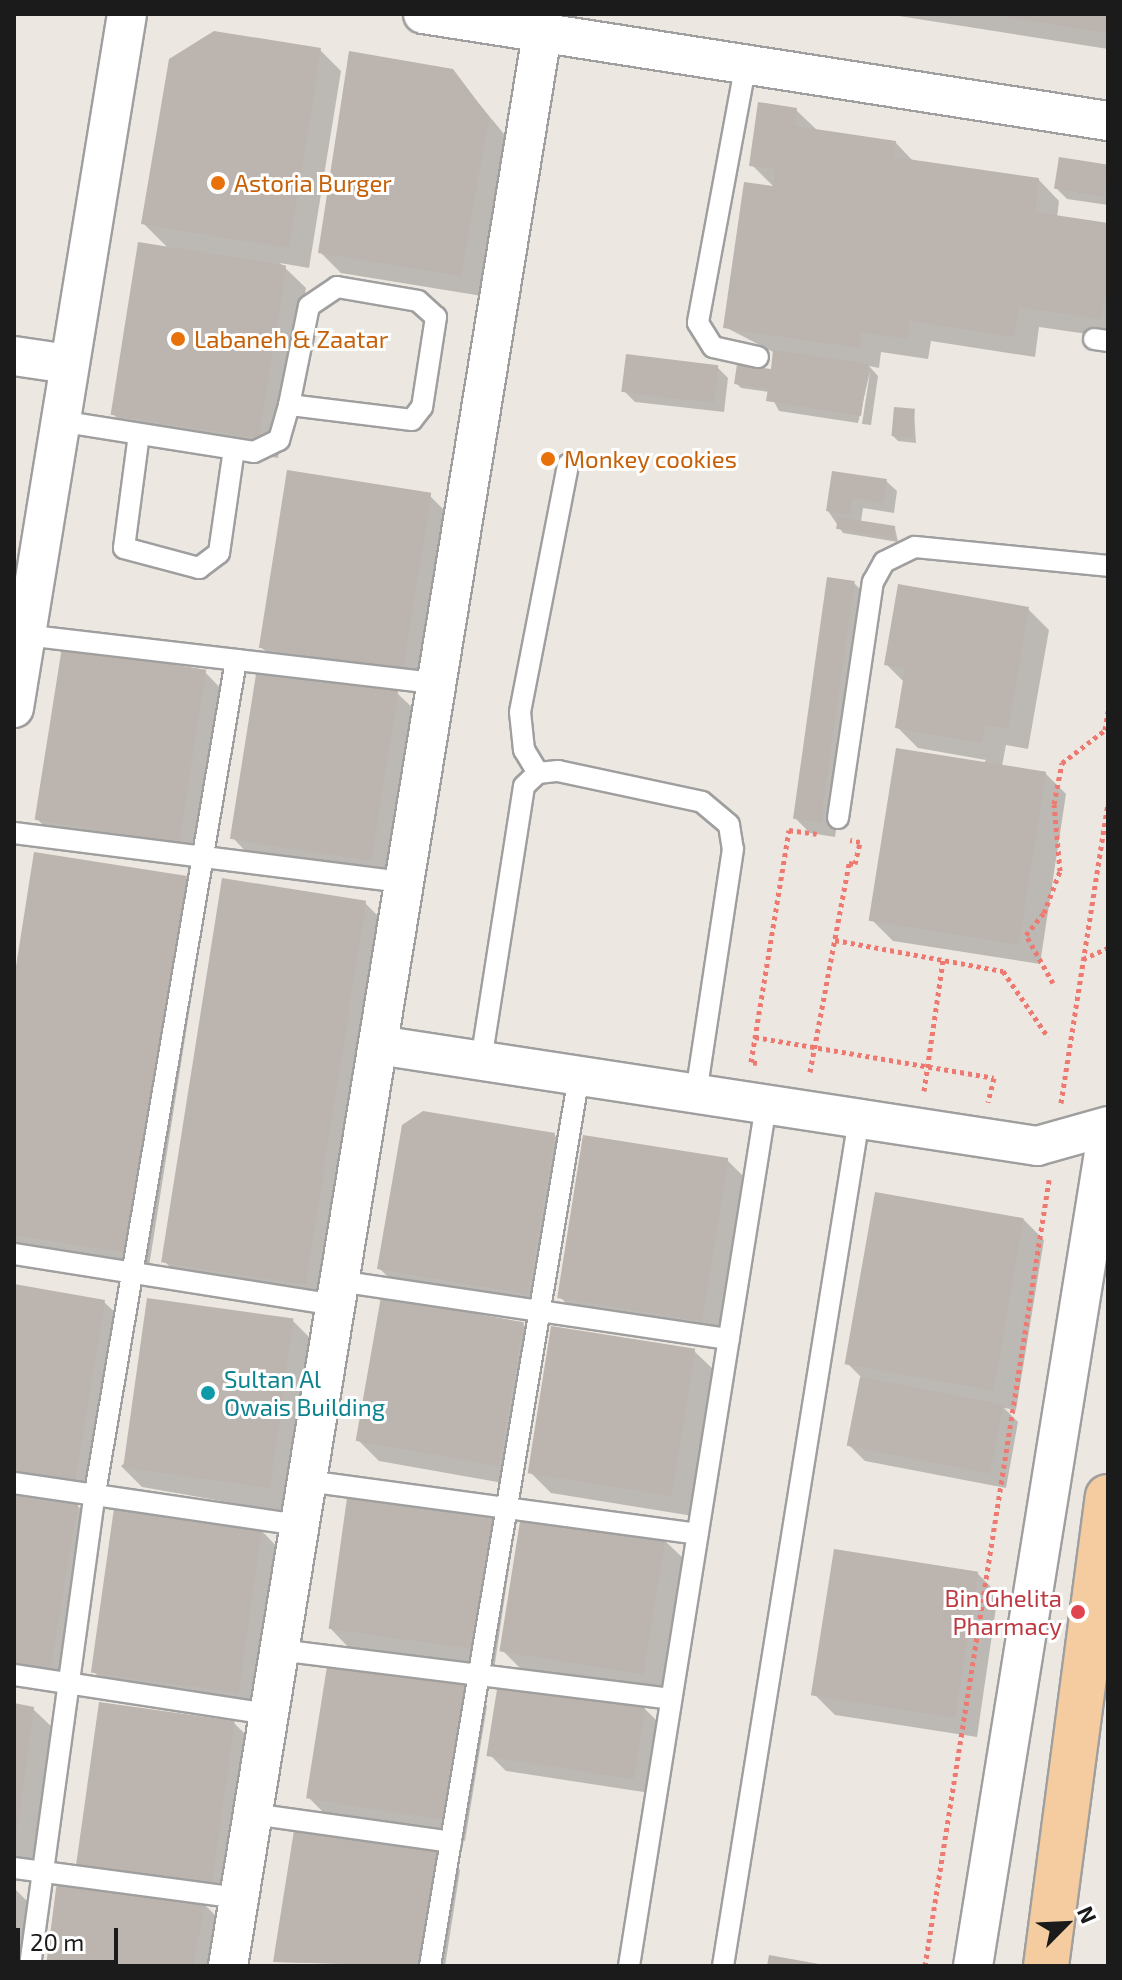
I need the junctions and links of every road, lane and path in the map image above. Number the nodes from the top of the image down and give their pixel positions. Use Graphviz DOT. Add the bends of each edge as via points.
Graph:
graph roads {
  1 [pos="127,14"];
  2 [pos="423,14"];
  3 [pos="542,33"];
  4 [pos="746,63"];
  5 [pos="1108,121"];
  6 [pos="14,356"];
  7 [pos="758,357"];
  8 [pos="68,364"];
  9 [pos="289,405"];
  10 [pos="59,421"];
  11 [pos="139,434"];
  12 [pos="234,449"];
  13 [pos="568,465"];
  14 [pos="1108,566"];
  15 [pos="25,635"];
  16 [pos="236,660"];
  17 [pos="436,683"];
  18 [pos="14,708"];
  19 [pos="1108,711"];
  20 [pos="538,773"];
  21 [pos="1108,803"];
  22 [pos="838,818"];
  23 [pos="14,833"];
  24 [pos="202,855"];
  25 [pos="404,882"];
  26 [pos="835,940"];
  27 [pos="1108,948"];
  28 [pos="1083,959"];
  29 [pos="943,960"];
  30 [pos="1053,983"];
  31 [pos="755,1037"];
  32 [pos="1048,1037"];
  33 [pos="378,1045"];
  34 [pos="815,1048"];
  35 [pos="481,1061"];
  36 [pos="766,1065"];
  37 [pos="927,1067"];
  38 [pos="795,1070"];
  39 [pos="810,1072"];
  40 [pos="824,1075"];
  41 [pos="579,1076"];
  42 [pos="910,1089"];
  43 [pos="924,1091"];
  44 [pos="937,1093"];
  45 [pos="696,1094"];
  46 [pos="976,1100"];
  47 [pos="766,1105"];
  48 [pos="859,1119"];
  49 [pos="1108,1127"];
  50 [pos="1048,1149"];
  51 [pos="1094,1203"];
  52 [pos="14,1254"];
  53 [pos="132,1271"];
  54 [pos="337,1293"];
  55 [pos="541,1311"];
  56 [pos="729,1339"];
  57 [pos="307,1481"];
  58 [pos="14,1483"];
  59 [pos="95,1493"];
  60 [pos="1108,1497"];
  61 [pos="507,1508"];
  62 [pos="300,1525"];
  63 [pos="697,1534"];
  64 [pos="279,1650"];
  65 [pos="14,1675"];
  66 [pos="479,1675"];
  67 [pos="67,1683"];
  68 [pos="671,1699"];
  69 [pos="269,1714"];
  70 [pos="253,1814"];
  71 [pos="451,1842"];
  72 [pos="14,1868"];
  73 [pos="44,1872"];
  74 [pos="239,1898"];
  75 [pos="30,1966"];
  76 [pos="228,1966"];
  77 [pos="430,1966"];
  78 [pos="629,1966"];
  79 [pos="723,1966"];
  80 [pos="925,1966"];
  81 [pos="973,1966"];
  82 [pos="1046,1966"];
  1 -- 8 [label="street"];
  2 -- 3 [label="street"];
  3 -- 4 [label="street"];
  3 -- 17 [label="street"];
  4 -- 5 [label="street"];
  4 -- 7 [label="lane" via="698,323 713,347"];
  6 -- 8 [label="street"];
  8 -- 10 [label="street"];
  9 -- 9 [label="lane" via="309,306 320,292 337,287 418,301 436,317 422,407 412,420"];
  9 -- 12 [label="lane" via="272,447"];
  10 -- 11 [label="lane"];
  10 -- 15 [label="street"];
  11 -- 12 [label="lane"];
  11 -- 12 [label="lane" via="121,541 137,556 199,568 219,553"];
  13 -- 20 [label="lane" via="520,712 524,750"];
  14 -- 22 [label="lane" via="915,547 884,562 873,582"];
  15 -- 16 [label="lane"];
  15 -- 18 [label="street"];
  16 -- 17 [label="lane"];
  16 -- 24 [label="lane"];
  17 -- 25 [label="street"];
  19 -- 30 [label="path" via="1105,730 1062,763 1054,804 1060,871 1044,913 1026,935"];
  20 -- 35 [label="lane" via="521,797"];
  20 -- 45 [label="lane" via="702,802 729,825 733,849"];
  21 -- 28 [label="path"];
  23 -- 24 [label="lane"];
  24 -- 25 [label="lane"];
  24 -- 53 [label="lane"];
  25 -- 33 [label="street"];
  26 -- 29 [label="path"];
  26 -- 31 [label="path" via="860,842 789,830"];
  26 -- 34 [label="path"];
  27 -- 28 [label="path"];
  28 -- 50 [label="path"];
  29 -- 32 [label="path" via="1003,971"];
  29 -- 37 [label="path"];
  31 -- 34 [label="path"];
  31 -- 36 [label="path" via="751,1062"];
  33 -- 35 [label="street"];
  33 -- 54 [label="street"];
  34 -- 37 [label="path"];
  34 -- 39 [label="path"];
  35 -- 41 [label="street"];
  37 -- 43 [label="path"];
  37 -- 46 [label="path" via="994,1078 989,1102"];
  38 -- 39 [label="path"];
  39 -- 40 [label="path"];
  41 -- 45 [label="street"];
  41 -- 55 [label="lane"];
  42 -- 43 [label="path"];
  43 -- 44 [label="path"];
  45 -- 47 [label="street"];
  47 -- 48 [label="street"];
  47 -- 56 [label="lane"];
  48 -- 50 [label="street"];
  48 -- 79 [label="lane"];
  49 -- 50 [label="street" via="1085,1127"];
  49 -- 51 [label="street"];
  50 -- 51 [label="street"];
  50 -- 80 [label="path"];
  51 -- 81 [label="street"];
  52 -- 53 [label="lane"];
  53 -- 54 [label="lane"];
  53 -- 59 [label="lane"];
  54 -- 55 [label="lane"];
  54 -- 57 [label="street"];
  55 -- 56 [label="lane"];
  55 -- 61 [label="lane"];
  56 -- 63 [label="lane"];
  57 -- 61 [label="lane"];
  57 -- 62 [label="street"];
  58 -- 59 [label="lane"];
  59 -- 62 [label="lane"];
  59 -- 67 [label="lane"];
  60 -- 82 [label="main road"];
  61 -- 63 [label="lane"];
  61 -- 66 [label="lane"];
  62 -- 64 [label="street"];
  63 -- 68 [label="lane"];
  64 -- 66 [label="lane"];
  64 -- 69 [label="street"];
  65 -- 67 [label="lane"];
  66 -- 68 [label="lane"];
  66 -- 71 [label="lane"];
  67 -- 69 [label="lane"];
  67 -- 73 [label="lane"];
  68 -- 78 [label="lane"];
  69 -- 70 [label="street"];
  70 -- 71 [label="lane"];
  70 -- 74 [label="street"];
  71 -- 77 [label="lane"];
  72 -- 73 [label="lane"];
  73 -- 74 [label="lane"];
  73 -- 75 [label="lane"];
  74 -- 76 [label="street"];
}
